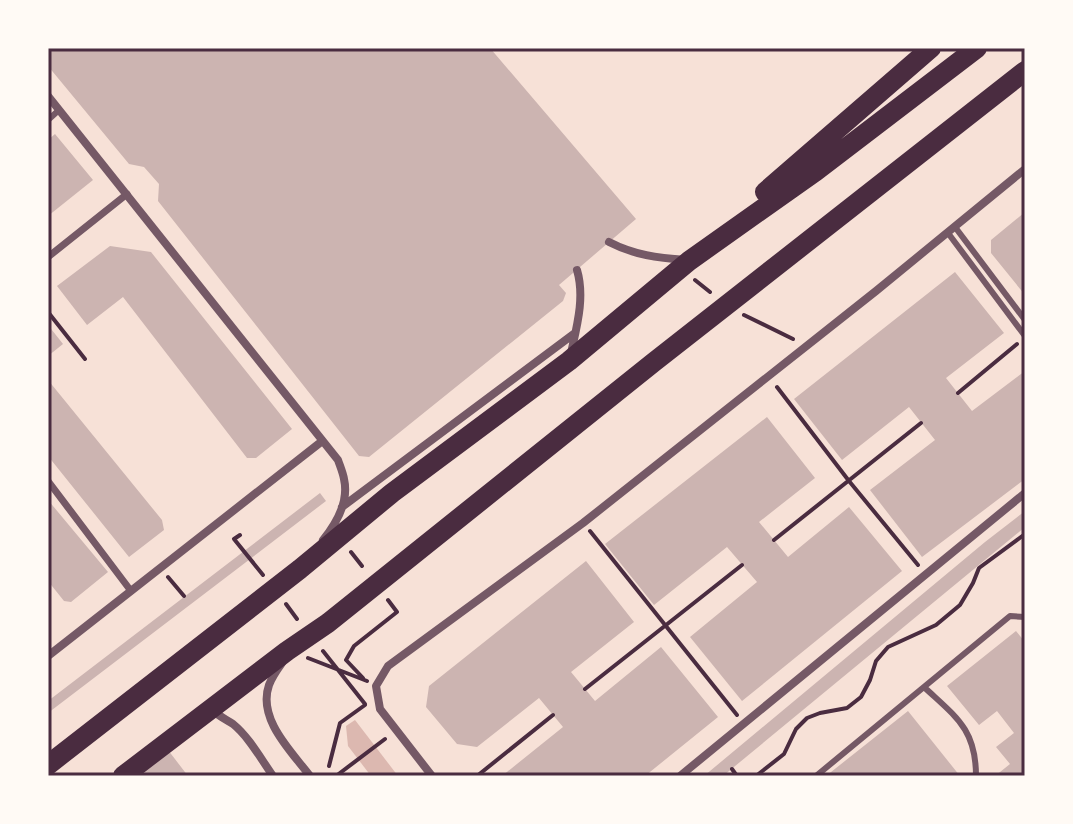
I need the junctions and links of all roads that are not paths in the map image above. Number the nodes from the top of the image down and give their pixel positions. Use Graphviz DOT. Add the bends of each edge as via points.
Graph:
graph roads {
  1 [pos="931,48"];
  2 [pos="977,48"];
  3 [pos="1025,71"];
  4 [pos="48,96"];
  5 [pos="59,110"];
  6 [pos="48,120"];
  7 [pos="1025,169"];
  8 [pos="127,194"];
  9 [pos="952,230"];
  10 [pos="609,242"];
  11 [pos="713,242"];
  12 [pos="48,257"];
  13 [pos="689,261"];
  14 [pos="577,270"];
  15 [pos="1025,320"];
  16 [pos="575,333"];
  17 [pos="1025,337"];
  18 [pos="569,361"];
  19 [pos="321,442"];
  20 [pos="48,481"];
  21 [pos="1025,493"];
  22 [pos="341,508"];
  23 [pos="300,569"];
  24 [pos="131,591"];
  25 [pos="1025,617"];
  26 [pos="296,654"];
  27 [pos="48,656"];
  28 [pos="924,687"];
  29 [pos="212,709"];
  30 [pos="48,765"];
  31 [pos="123,776"];
  32 [pos="273,776"];
  33 [pos="310,776"];
  34 [pos="432,776"];
  35 [pos="680,776"];
  36 [pos="816,776"];
  37 [pos="976,776"];
  1 -- 11 [label="highway"];
  2 -- 11 [label="highway"];
  3 -- 26 [label="highway" via="328,623"];
  4 -- 5 [label="street"];
  5 -- 6 [label="lane"];
  5 -- 8 [label="street"];
  7 -- 9 [label="street"];
  8 -- 12 [label="street"];
  8 -- 19 [label="street"];
  9 -- 15 [label="lane"];
  9 -- 17 [label="lane"];
  9 -- 34 [label="street" via="583,523 388,666 376,686 380,709"];
  10 -- 13 [label="street" via="652,258"];
  11 -- 13 [label="highway"];
  13 -- 18 [label="highway"];
  14 -- 16 [label="street"];
  16 -- 18 [label="street"];
  16 -- 22 [label="street"];
  18 -- 23 [label="highway"];
  19 -- 22 [label="street" via="338,460 345,481"];
  19 -- 24 [label="street"];
  20 -- 24 [label="street"];
  21 -- 35 [label="street"];
  22 -- 23 [label="street"];
  23 -- 30 [label="highway"];
  24 -- 27 [label="street"];
  25 -- 28 [label="lane" via="1010,616"];
  26 -- 29 [label="highway"];
  26 -- 33 [label="street" via="268,686 267,707 275,729"];
  28 -- 36 [label="lane"];
  28 -- 37 [label="lane" via="962,723 972,741"];
  29 -- 31 [label="highway"];
  29 -- 32 [label="street" via="243,735"];
}
